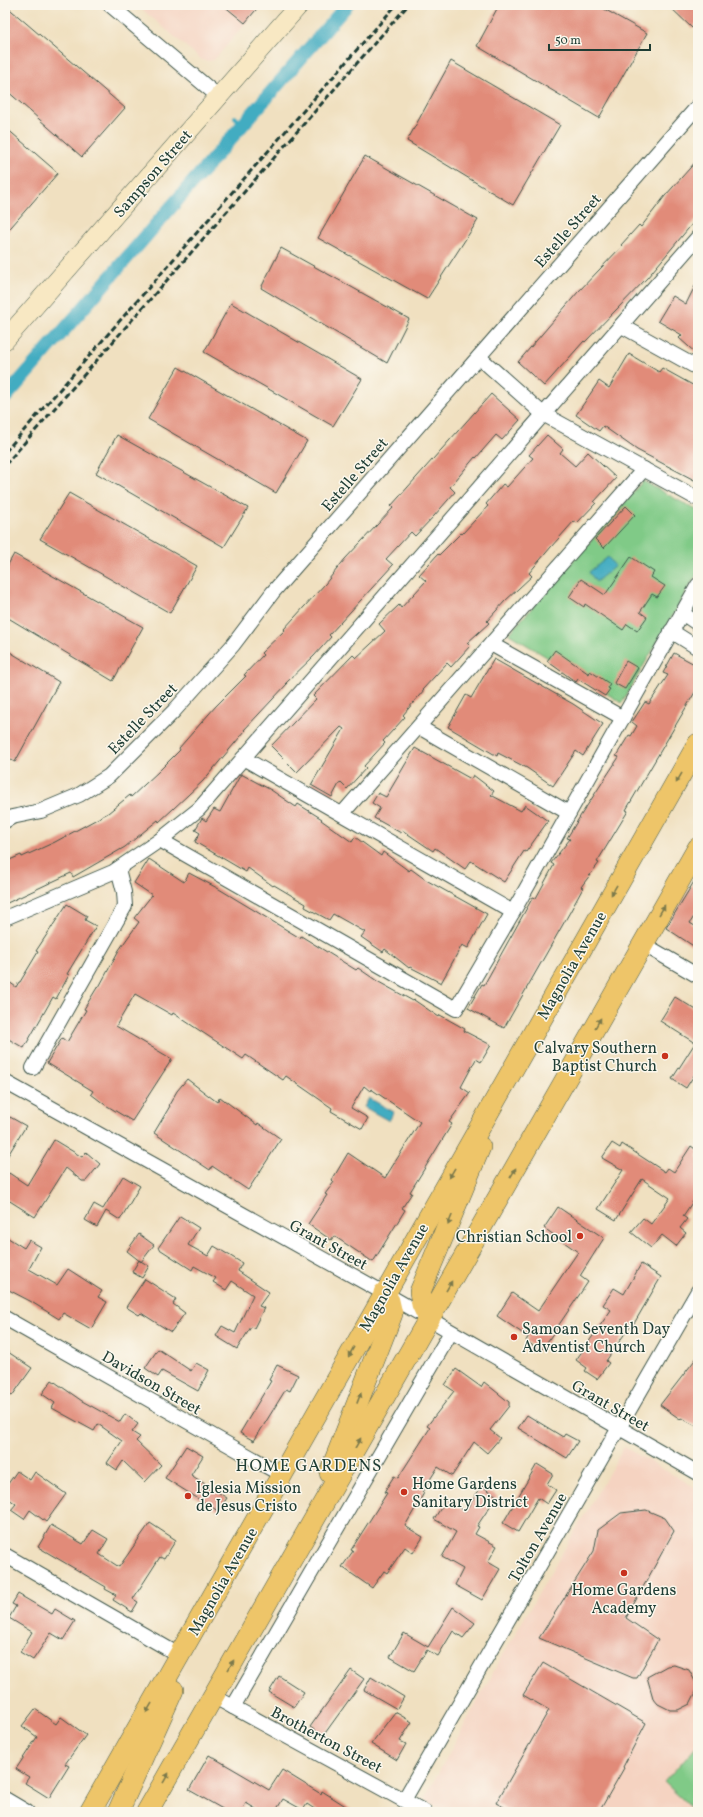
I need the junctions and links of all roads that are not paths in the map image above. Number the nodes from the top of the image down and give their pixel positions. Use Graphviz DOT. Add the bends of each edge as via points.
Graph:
graph roads {
  1 [pos="110,5"];
  2 [pos="299,5"];
  3 [pos="219,97"];
  4 [pos="698,106"];
  5 [pos="698,238"];
  6 [pos="622,326"];
  7 [pos="5,340"];
  8 [pos="479,357"];
  9 [pos="698,368"];
  10 [pos="543,414"];
  11 [pos="644,469"];
  12 [pos="698,499"];
  13 [pos="698,585"];
  14 [pos="682,613"];
  15 [pos="698,624"];
  16 [pos="671,631"];
  17 [pos="491,644"];
  18 [pos="698,648"];
  19 [pos="623,718"];
  20 [pos="419,727"];
  21 [pos="698,744"];
  22 [pos="243,758"];
  23 [pos="569,813"];
  24 [pos="342,814"];
  25 [pos="5,821"];
  26 [pos="160,840"];
  27 [pos="698,848"];
  28 [pos="118,869"];
  29 [pos="514,912"];
  30 [pos="5,918"];
  31 [pos="643,944"];
  32 [pos="698,976"];
  33 [pos="512,1067"];
  34 [pos="33,1068"];
  35 [pos="5,1082"];
  36 [pos="698,1291"];
  37 [pos="384,1293"];
  38 [pos="5,1318"];
  39 [pos="429,1320"];
  40 [pos="451,1332"];
  41 [pos="619,1430"];
  42 [pos="698,1473"];
  43 [pos="282,1476"];
  44 [pos="304,1538"];
  45 [pos="5,1555"];
  46 [pos="179,1655"];
  47 [pos="213,1696"];
  48 [pos="232,1707"];
  49 [pos="5,1799"];
  50 [pos="404,1800"];
  51 [pos="27,1812"];
  52 [pos="90,1812"];
  53 [pos="118,1812"];
  54 [pos="147,1812"];
  55 [pos="425,1812"];
  1 -- 3 [label="street"];
  2 -- 3 [label="street, Sampson Street"];
  3 -- 7 [label="street, Sampson Street"];
  4 -- 8 [label="street, Estelle Street"];
  5 -- 6 [label="street"];
  6 -- 9 [label="street"];
  6 -- 10 [label="street"];
  8 -- 10 [label="street"];
  8 -- 25 [label="street, Estelle Street" via="273,592 233,645 133,753 109,776 79,795 41,811"];
  10 -- 11 [label="street"];
  10 -- 22 [label="street"];
  11 -- 12 [label="street"];
  11 -- 17 [label="street"];
  13 -- 14 [label="street"];
  14 -- 15 [label="street"];
  14 -- 16 [label="street"];
  16 -- 18 [label="street"];
  16 -- 19 [label="street"];
  17 -- 19 [label="street"];
  17 -- 20 [label="street"];
  19 -- 23 [label="street"];
  20 -- 23 [label="street"];
  20 -- 24 [label="street"];
  21 -- 33 [label="main road, Magnolia Avenue, one-way"];
  22 -- 24 [label="street"];
  22 -- 26 [label="street" via="199,809"];
  23 -- 29 [label="street"];
  24 -- 29 [label="street"];
  26 -- 28 [label="street"];
  26 -- 29 [label="street" via="456,1009"];
  31 -- 27 [label="main road, one-way"];
  28 -- 30 [label="street"];
  28 -- 34 [label="street" via="125,906"];
  31 -- 32 [label="street"];
  39 -- 31 [label="main road, one-way"];
  33 -- 37 [label="main road, Magnolia Avenue, one-way"];
  33 -- 39 [label="main road, one-way" via="420,1292"];
  35 -- 37 [label="street, Grant Street"];
  36 -- 41 [label="street, Tolton Avenue"];
  37 -- 39 [label="street, Grant Street"];
  37 -- 43 [label="main road, Magnolia Avenue, one-way"];
  44 -- 37 [label="main road, one-way" via="392,1314"];
  38 -- 43 [label="street, Davidson Street"];
  39 -- 40 [label="street, Grant Street"];
  44 -- 39 [label="main road, one-way"];
  40 -- 41 [label="street, Grant Street"];
  40 -- 48 [label="street"];
  41 -- 42 [label="street, Grant Street"];
  41 -- 50 [label="street, Tolton Avenue"];
  43 -- 46 [label="main road, Magnolia Avenue"];
  47 -- 44 [label="main road, one-way"];
  45 -- 46 [label="street"];
  46 -- 52 [label="main road, Magnolia Avenue, one-way"];
  46 -- 53 [label="main road" via="178,1678"];
  47 -- 48 [label="street, Brotherton Street"];
  54 -- 47 [label="main road, one-way"];
  48 -- 50 [label="street, Brotherton Street"];
  49 -- 51 [label="street"];
  50 -- 55 [label="street, Brotherton Street"];
}
